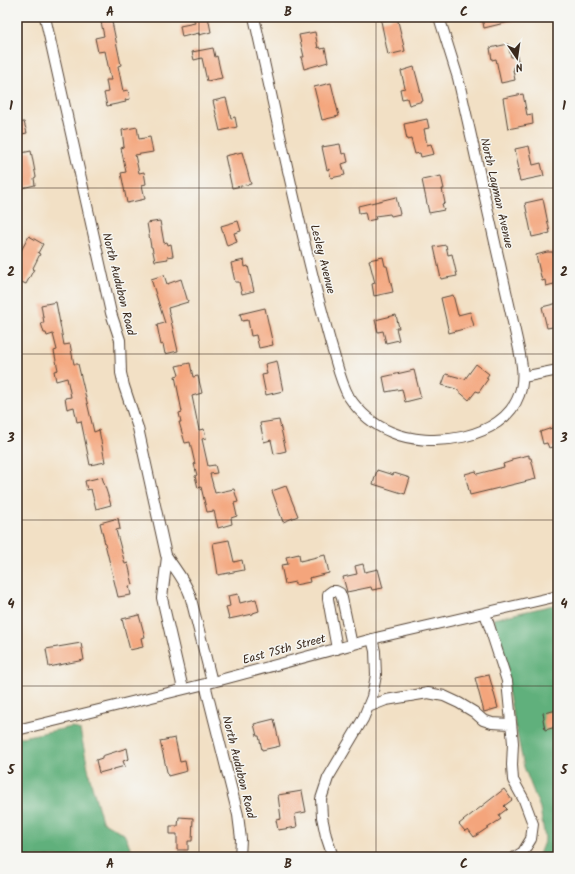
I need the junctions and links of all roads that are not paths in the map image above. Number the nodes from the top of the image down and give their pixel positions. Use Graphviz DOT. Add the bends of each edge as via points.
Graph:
graph roads {
  1 [pos="45,17"];
  2 [pos="254,17"];
  3 [pos="439,17"];
  4 [pos="558,370"];
  5 [pos="523,377"];
  6 [pos="167,557"];
  7 [pos="558,596"];
  8 [pos="486,613"];
  9 [pos="372,639"];
  10 [pos="352,645"];
  11 [pos="337,649"];
  12 [pos="208,683"];
  13 [pos="183,689"];
  14 [pos="368,707"];
  15 [pos="510,724"];
  16 [pos="17,730"];
  17 [pos="240,857"];
  18 [pos="333,857"];
  19 [pos="515,857"];
  1 -- 6 [label="street, North Audubon Road" via="120,340 121,373 138,428"];
  2 -- 5 [label="street, Lesley Avenue" via="309,261 343,385 352,401 364,415 391,433 413,439 446,440 478,433 498,423 515,405"];
  3 -- 5 [label="street, North Layman Avenue" via="458,78"];
  4 -- 5 [label="street"];
  6 -- 12 [label="street, North Audubon Road" via="189,592"];
  6 -- 13 [label="street, North Audubon Road" via="162,598"];
  7 -- 8 [label="street, East 75th Street"];
  8 -- 9 [label="street, East 75th Street"];
  8 -- 15 [label="street" via="507,681"];
  9 -- 10 [label="street, East 75th Street"];
  9 -- 14 [label="street" via="376,675"];
  10 -- 11 [label="street, East 75th Street"];
  10 -- 11 [label="street" via="342,598 340,593 332,591 328,594 328,599"];
  11 -- 12 [label="street, East 75th Street"];
  12 -- 13 [label="street, East 75th Street"];
  12 -- 17 [label="street, North Audubon Road" via="239,819"];
  13 -- 16 [label="street, East 75th Street"];
  14 -- 15 [label="street" via="386,700 428,693 444,696 459,703 483,720"];
  14 -- 18 [label="street" via="328,778 321,799 326,836"];
  15 -- 19 [label="street" via="513,780 533,824 531,839 523,852"];
}
